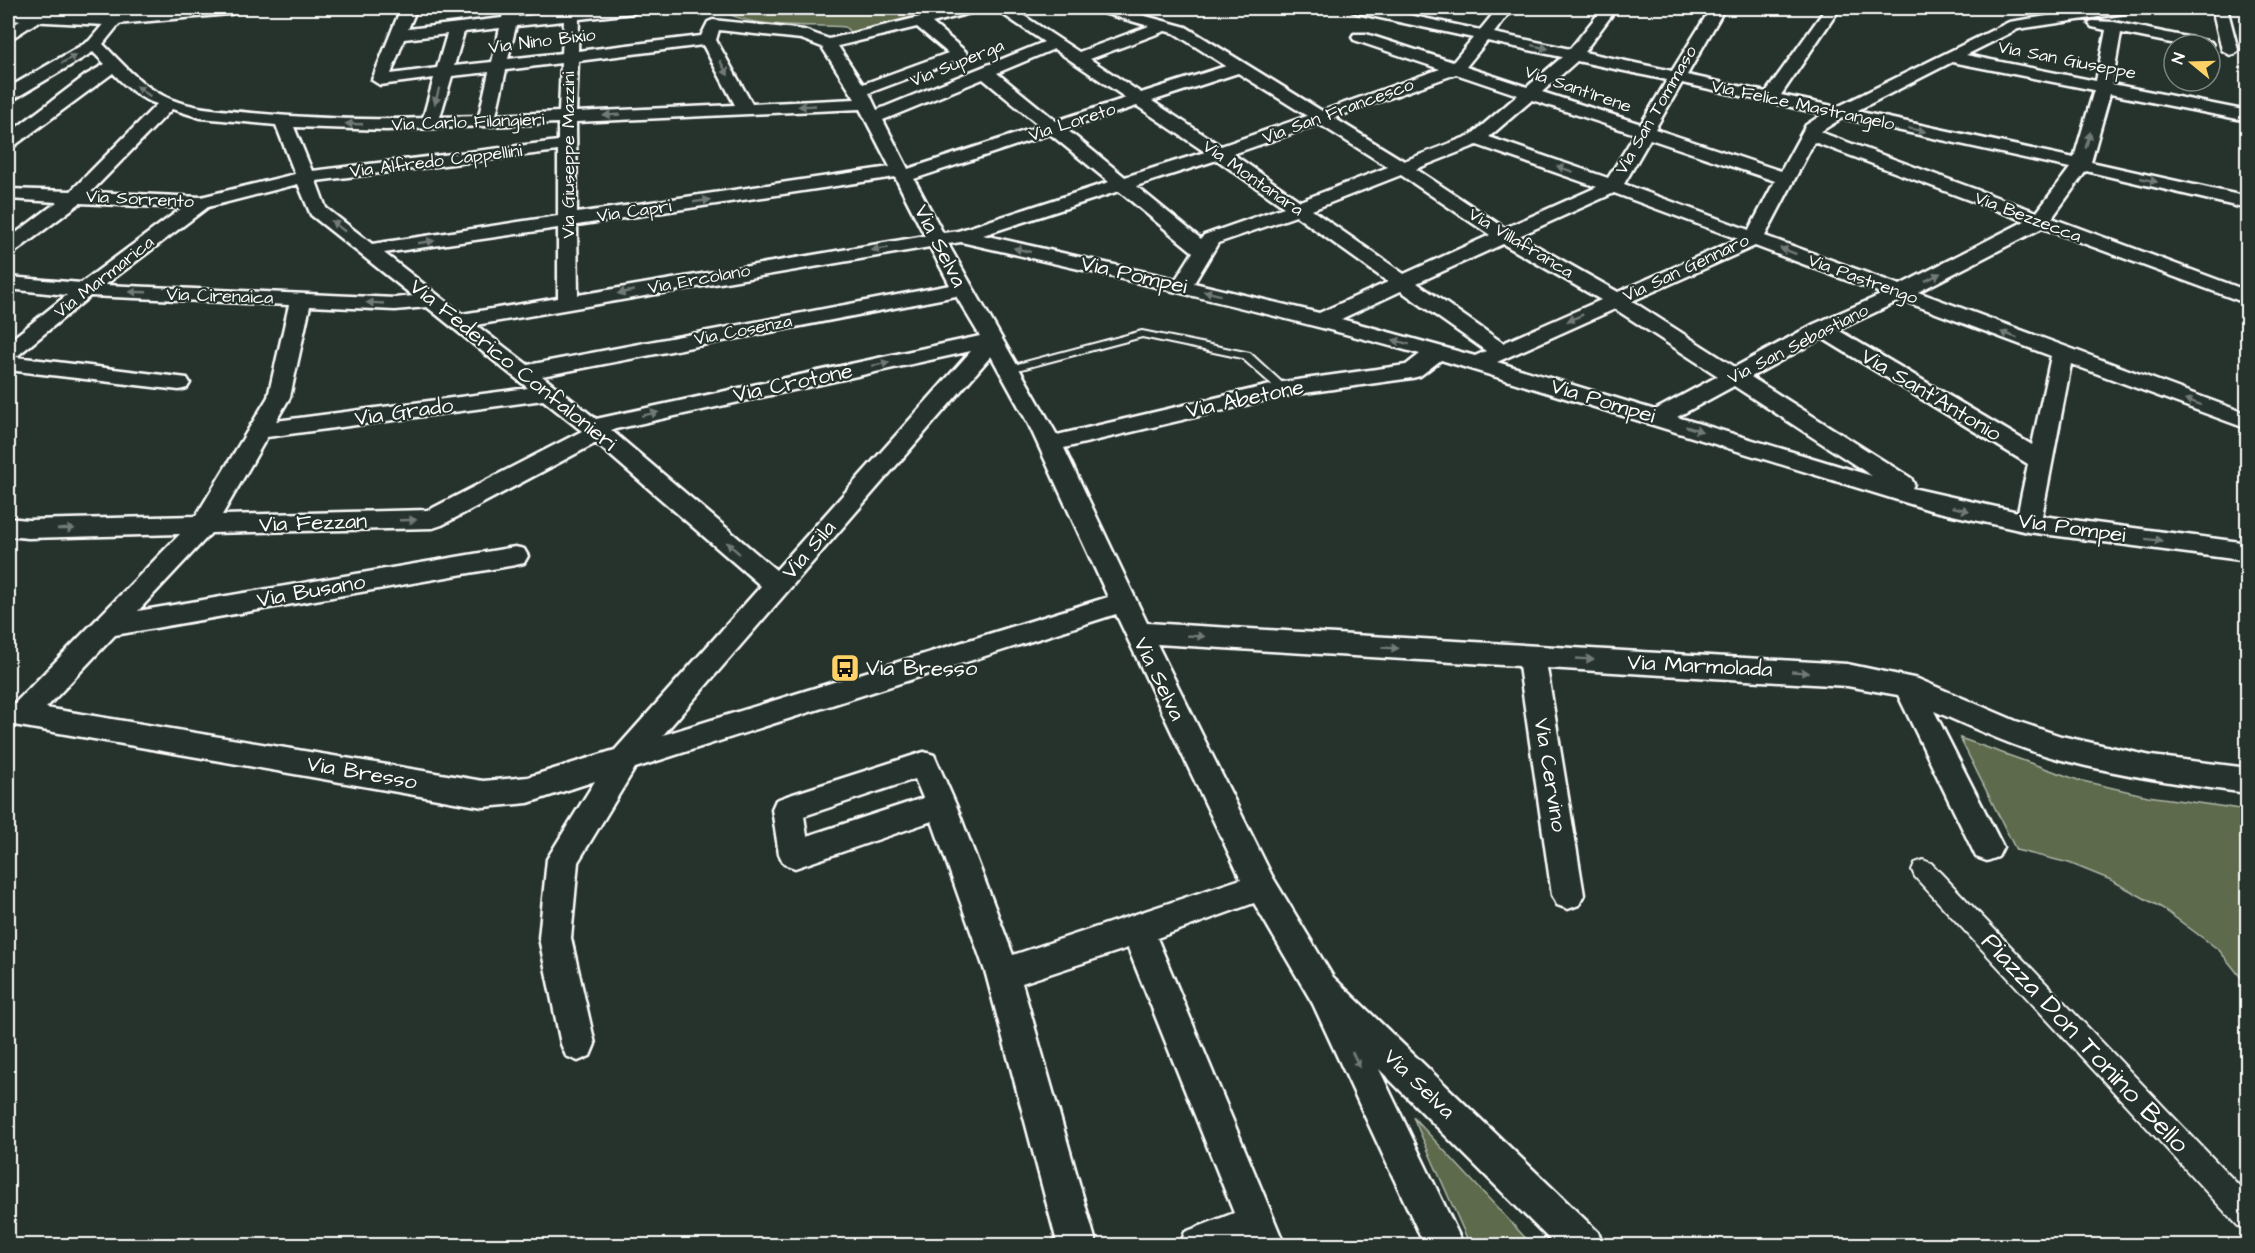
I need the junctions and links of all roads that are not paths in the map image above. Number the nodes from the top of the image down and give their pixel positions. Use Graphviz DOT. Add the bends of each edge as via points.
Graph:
graph roads {
  1 [pos="230,8"];
  2 [pos="409,8"];
  3 [pos="634,8"];
  4 [pos="973,8"];
  5 [pos="1004,8"];
  6 [pos="1101,8"];
  7 [pos="1361,8"];
  8 [pos="1506,8"];
  9 [pos="1610,8"];
  10 [pos="1718,8"];
  11 [pos="1833,8"];
  12 [pos="2015,8"];
  13 [pos="2125,8"];
  14 [pos="2220,8"];
  15 [pos="572,11"];
  16 [pos="36,13"];
  17 [pos="113,13"];
  18 [pos="8,15"];
  19 [pos="510,15"];
  20 [pos="2062,17"];
  21 [pos="920,21"];
  22 [pos="1166,25"];
  23 [pos="709,27"];
  24 [pos="2114,27"];
  25 [pos="457,28"];
  26 [pos="8,34"];
  27 [pos="1483,34"];
  28 [pos="398,35"];
  29 [pos="2162,36"];
  30 [pos="1360,37"];
  31 [pos="1056,43"];
  32 [pos="95,44"];
  33 [pos="828,44"];
  34 [pos="2222,48"];
  35 [pos="2230,50"];
  36 [pos="2247,54"];
  37 [pos="1574,55"];
  38 [pos="568,57"];
  39 [pos="1950,57"];
  40 [pos="1078,58"];
  41 [pos="499,65"];
  42 [pos="114,66"];
  43 [pos="1239,67"];
  44 [pos="1456,69"];
  45 [pos="18,70"];
  46 [pos="48,72"];
  47 [pos="443,72"];
  48 [pos="985,72"];
  49 [pos="1675,77"];
  50 [pos="2103,87"];
  51 [pos="1531,93"];
  52 [pos="8,95"];
  53 [pos="1770,98"];
  54 [pos="1140,99"];
  55 [pos="168,103"];
  56 [pos="865,104"];
  57 [pos="746,109"];
  58 [pos="1839,113"];
  59 [pos="2247,116"];
  60 [pos="567,117"];
  61 [pos="1321,118"];
  62 [pos="283,120"];
  63 [pos="486,121"];
  64 [pos="430,123"];
  65 [pos="1053,128"];
  66 [pos="1643,132"];
  67 [pos="1810,134"];
  68 [pos="1477,139"];
  69 [pos="8,142"];
  70 [pos="567,145"];
  71 [pos="1219,153"];
  72 [pos="2081,165"];
  73 [pos="1404,169"];
  74 [pos="902,173"];
  75 [pos="305,177"];
  76 [pos="1785,178"];
  77 [pos="1123,184"];
  78 [pos="1612,186"];
  79 [pos="8,194"];
  80 [pos="76,197"];
  81 [pos="201,202"];
  82 [pos="2247,203"];
  83 [pos="1298,209"];
  84 [pos="568,220"];
  85 [pos="2040,221"];
  86 [pos="961,236"];
  87 [pos="1504,236"];
  88 [pos="938,239"];
  89 [pos="1754,239"];
  90 [pos="8,248"];
  91 [pos="368,250"];
  92 [pos="1204,251"];
  93 [pos="8,283"];
  94 [pos="1402,283"];
  95 [pos="1182,286"];
  96 [pos="962,289"];
  97 [pos="86,290"];
  98 [pos="1901,293"];
  99 [pos="2247,298"];
  100 [pos="301,299"];
  101 [pos="433,300"];
  102 [pos="1616,300"];
  103 [pos="568,302"];
  104 [pos="1322,320"];
  105 [pos="460,321"];
  106 [pos="1822,329"];
  107 [pos="993,340"];
  108 [pos="1500,351"];
  109 [pos="1437,352"];
  110 [pos="8,353"];
  111 [pos="2062,354"];
  112 [pos="8,363"];
  113 [pos="1477,363"];
  114 [pos="1010,369"];
  115 [pos="524,373"];
  116 [pos="1735,376"];
  117 [pos="179,383"];
  118 [pos="1283,389"];
  119 [pos="548,392"];
  120 [pos="1657,418"];
  121 [pos="2247,422"];
  122 [pos="595,429"];
  123 [pos="259,431"];
  124 [pos="1050,444"];
  125 [pos="2041,461"];
  126 [pos="1930,502"];
  127 [pos="2028,523"];
  128 [pos="203,526"];
  129 [pos="8,527"];
  130 [pos="2247,552"];
  131 [pos="515,556"];
  132 [pos="778,586"];
  133 [pos="1123,602"];
  134 [pos="106,627"];
  135 [pos="1137,633"];
  136 [pos="1531,656"];
  137 [pos="1908,687"];
  138 [pos="14,714"];
  139 [pos="625,759"];
  140 [pos="2247,781"];
  141 [pos="941,804"];
  142 [pos="1987,847"];
  143 [pos="1923,870"];
  144 [pos="1261,886"];
  145 [pos="1568,895"];
  146 [pos="1137,928"];
  147 [pos="1003,974"];
  148 [pos="1321,988"];
  149 [pos="578,1044"];
  150 [pos="2247,1216"];
  151 [pos="1262,1234"];
  152 [pos="1078,1245"];
  153 [pos="1199,1245"];
  154 [pos="1445,1245"];
  155 [pos="1584,1245"];
  1 -- 17 [label="street"];
  2 -- 28 [label="street"];
  3 -- 15 [label="street"];
  4 -- 21 [label="street"];
  5 -- 31 [label="street, Via Montanara"];
  6 -- 22 [label="street, Via Villafranca"];
  7 -- 27 [label="street, Via Felice Mastrangelo"];
  8 -- 27 [label="street"];
  9 -- 37 [label="street"];
  10 -- 49 [label="street, Via San Tommaso"];
  11 -- 53 [label="street"];
  12 -- 20 [label="street"];
  13 -- 20 [label="street, Via San Gennaro"];
  14 -- 35 [label="street"];
  15 -- 19 [label="street"];
  15 -- 38 [label="street, Via Giuseppe Mazzini"];
  16 -- 17 [label="street" via="92,19"];
  16 -- 18 [label="street"];
  16 -- 26 [label="street"];
  17 -- 32 [label="street"];
  19 -- 25 [label="street"];
  19 -- 41 [label="street"];
  20 -- 24 [label="street"];
  20 -- 39 [label="street, Via San Gennaro" via="2013,25"];
  21 -- 33 [label="street"];
  21 -- 56 [label="street" via="959,54"];
  22 -- 40 [label="street"];
  22 -- 43 [label="street, Via Villafranca"];
  23 -- 33 [label="street, Via Nino Bixio" via="804,35"];
  23 -- 38 [label="street, Via Nino Bixio"];
  23 -- 57 [label="street, one-way"];
  24 -- 29 [label="street"];
  24 -- 50 [label="street, Via San Sebastiano"];
  25 -- 28 [label="street"];
  25 -- 47 [label="street"];
  27 -- 37 [label="street, Via Felice Mastrangelo, one-way"];
  27 -- 44 [label="street"];
  28 -- 47 [label="street, Via Nino Bixio" via="380,80"];
  30 -- 44 [label="street, Via Sant'Irene"];
  31 -- 40 [label="street, Via Montanara"];
  31 -- 48 [label="street, Via Superga"];
  32 -- 42 [label="street, Via Carlo Filangieri"];
  46 -- 32 [label="street, one-way"];
  33 -- 56 [label="street, Via Selva"];
  34 -- 35 [label="street"];
  35 -- 36 [label="street"];
  37 -- 49 [label="street, Via Felice Mastrangelo"];
  37 -- 51 [label="street"];
  38 -- 41 [label="street, Via Nino Bixio"];
  38 -- 60 [label="street, Via Giuseppe Mazzini"];
  39 -- 50 [label="street, Via San Giuseppe"];
  39 -- 58 [label="street, Via San Gennaro"];
  40 -- 54 [label="street, Via Montanara"];
  41 -- 47 [label="street, Via Nino Bixio"];
  41 -- 63 [label="street"];
  55 -- 42 [label="street, Via Carlo Filangieri, one-way" via="154,98"];
  42 -- 69 [label="street"];
  43 -- 54 [label="street, Via Loreto"];
  43 -- 61 [label="street, Via Villafranca"];
  44 -- 51 [label="street, Via Sant'Irene"];
  44 -- 61 [label="street, Via San Francesco"];
  45 -- 46 [label="street"];
  46 -- 52 [label="street"];
  47 -- 64 [label="street, one-way"];
  48 -- 56 [label="street, Via Superga"];
  48 -- 65 [label="street"];
  49 -- 53 [label="street, Via Felice Mastrangelo"];
  49 -- 66 [label="street, Via San Tommaso"];
  50 -- 59 [label="street, Via San Giuseppe"];
  72 -- 50 [label="street, Via San Sebastiano, one-way"];
  51 -- 66 [label="street, Via Sant'Irene"];
  51 -- 68 [label="street"];
  53 -- 58 [label="street, Via Felice Mastrangelo"];
  54 -- 65 [label="street, Via Loreto"];
  54 -- 71 [label="street, Via Montanara"];
  55 -- 62 [label="street, Via Carlo Filangieri" via="201,113"];
  55 -- 80 [label="street"];
  56 -- 57 [label="street, Via Carlo Filangieri, one-way"];
  56 -- 74 [label="street, Via Selva"];
  57 -- 60 [label="street, Via Carlo Filangieri, one-way"];
  58 -- 67 [label="street, Via San Gennaro" via="1819,123"];
  58 -- 72 [label="street, Via Felice Mastrangelo, one-way"];
  60 -- 63 [label="street, Via Carlo Filangieri"];
  60 -- 70 [label="street, Via Giuseppe Mazzini"];
  61 -- 71 [label="street, Via San Francesco"];
  61 -- 73 [label="street, Via Villafranca"];
  64 -- 62 [label="street, Via Carlo Filangieri, one-way"];
  62 -- 75 [label="street, Via Federico Confalonieri"];
  63 -- 64 [label="street, Via Carlo Filangieri"];
  65 -- 74 [label="street, Via Loreto"];
  65 -- 77 [label="street"];
  66 -- 76 [label="street, Via Sant'Irene"];
  66 -- 78 [label="street, Via San Tommaso"];
  67 -- 76 [label="street, Via San Gennaro"];
  67 -- 85 [label="street, Via Bezzecca"];
  68 -- 73 [label="street"];
  78 -- 68 [label="street, Via Pastrengo, one-way"];
  70 -- 75 [label="street, Via Alfredo Cappellini"];
  70 -- 84 [label="street, Via Giuseppe Mazzini"];
  71 -- 77 [label="street, Via San Francesco"];
  71 -- 83 [label="street, Via Montanara"];
  72 -- 82 [label="street, Via Felice Mastrangelo, one-way"];
  72 -- 85 [label="street, Via San Sebastiano"];
  73 -- 83 [label="street"];
  73 -- 87 [label="street, Via Villafranca"];
  84 -- 74 [label="street, Via Capri, one-way"];
  74 -- 88 [label="street, Via Selva"];
  75 -- 81 [label="street, Via Sorrento"];
  91 -- 75 [label="street, Via Federico Confalonieri, one-way" via="318,211"];
  76 -- 89 [label="street, Via San Gennaro"];
  77 -- 86 [label="street, Via San Francesco"];
  77 -- 92 [label="street"];
  78 -- 87 [label="street, Via San Tommaso"];
  78 -- 89 [label="street, Via Pastrengo"];
  79 -- 80 [label="street, Via Sorrento"];
  80 -- 81 [label="street, Via Sorrento"];
  80 -- 90 [label="street"];
  81 -- 97 [label="street, Via Marmarica"];
  83 -- 92 [label="street" via="1211,240"];
  83 -- 94 [label="street, Via Montanara"];
  91 -- 84 [label="street, Via Capri, one-way"];
  84 -- 103 [label="street, Via Giuseppe Mazzini"];
  98 -- 85 [label="street, Via San Sebastiano, one-way"];
  85 -- 99 [label="street, Via Bezzecca"];
  86 -- 88 [label="street, Via San Francesco"];
  95 -- 86 [label="street, Via Pompei, one-way"];
  87 -- 94 [label="street, Via San Tommaso"];
  87 -- 102 [label="street, Via Villafranca"];
  88 -- 96 [label="street, Via Selva"];
  88 -- 103 [label="street, Via Ercolano, one-way"];
  98 -- 89 [label="street, Via Pastrengo, one-way"];
  89 -- 102 [label="street, Via San Gennaro"];
  91 -- 101 [label="street, Via Federico Confalonieri"];
  92 -- 95 [label="street"];
  93 -- 97 [label="street, Via Cirenaica"];
  94 -- 104 [label="street, Via San Tommaso"];
  94 -- 108 [label="street, Via Montanara"];
  104 -- 95 [label="street, Via Pompei, one-way"];
  96 -- 107 [label="street, Via Selva"];
  96 -- 115 [label="street, Via Cosenza"];
  100 -- 97 [label="street, Via Cirenaica, one-way"];
  97 -- 110 [label="street, Via Marmarica"];
  98 -- 106 [label="street, Via San Sebastiano"];
  111 -- 98 [label="street, Via Pastrengo, one-way"];
  101 -- 100 [label="street, Via Cirenaica, one-way" via="395,304"];
  100 -- 123 [label="street" via="279,397"];
  101 -- 105 [label="street, Via Federico Confalonieri"];
  102 -- 108 [label="street, Via San Gennaro, one-way"];
  102 -- 116 [label="street, Via Villafranca"];
  103 -- 105 [label="street, Via Ercolano"];
  109 -- 104 [label="street, Via Pompei, one-way"];
  105 -- 115 [label="street, Via Federico Confalonieri"];
  106 -- 116 [label="street, Via San Sebastiano"];
  106 -- 125 [label="street, Via Sant'Antonio"];
  107 -- 114 [label="street, Via Selva"];
  122 -- 107 [label="street, Via Crotone, one-way"];
  107 -- 132 [label="street, Via Sila"];
  108 -- 113 [label="street, Via San Gennaro"];
  109 -- 113 [label="street, Via Pompei"];
  109 -- 118 [label="street, Via Abetone" via="1412,371"];
  121 -- 111 [label="street, Via Pastrengo, one-way"];
  111 -- 125 [label="street"];
  112 -- 117 [label="street"];
  113 -- 120 [label="street, Via Pompei"];
  114 -- 118 [label="lane" via="1142,334 1246,355"];
  114 -- 124 [label="street, Via Selva"];
  115 -- 119 [label="street, Via Federico Confalonieri"];
  116 -- 120 [label="street, Via San Sebastiano"];
  116 -- 126 [label="street, Via Villafranca"];
  118 -- 124 [label="street, Via Abetone"];
  119 -- 122 [label="street, Via Federico Confalonieri"];
  119 -- 123 [label="street, Via Grado"];
  120 -- 126 [label="street, Via Pompei, one-way"];
  128 -- 122 [label="street, Via Fezzan, one-way" via="433,519"];
  132 -- 122 [label="street, Via Federico Confalonieri, one-way"];
  123 -- 128 [label="street"];
  124 -- 133 [label="street, Via Selva"];
  125 -- 127 [label="street"];
  126 -- 127 [label="street, Via Pompei, one-way"];
  127 -- 130 [label="street, Via Pompei, one-way"];
  129 -- 128 [label="street, Via Fezzan, one-way"];
  128 -- 134 [label="street"];
  131 -- 134 [label="street, Via Busano"];
  132 -- 139 [label="street, Via Sila"];
  133 -- 135 [label="street, Via Selva"];
  133 -- 139 [label="street, Via Bresso"];
  134 -- 138 [label="street"];
  135 -- 136 [label="street, Via Marmolada, one-way"];
  135 -- 144 [label="street, Via Selva"];
  136 -- 137 [label="street, Via Marmolada, one-way" via="1847,675"];
  136 -- 145 [label="street, Via Cervino"];
  137 -- 140 [label="street, Via Marmolada" via="2061,748 2151,768"];
  137 -- 142 [label="street"];
  138 -- 139 [label="street, Via Bresso" via="483,794 528,790"];
  139 -- 149 [label="street, Via Sila" via="563,859 555,938"];
  141 -- 141 [label="street" via="924,764 787,809 795,854"];
  141 -- 147 [label="street"];
  143 -- 150 [label="street, Piazza Don Tonino Bello"];
  144 -- 146 [label="street"];
  144 -- 148 [label="street, Via Selva"];
  146 -- 147 [label="street"];
  146 -- 151 [label="street"];
  147 -- 152 [label="street"];
  148 -- 154 [label="street, one-way"];
  148 -- 155 [label="street, Via Selva"];
  151 -- 153 [label="street"];
}
